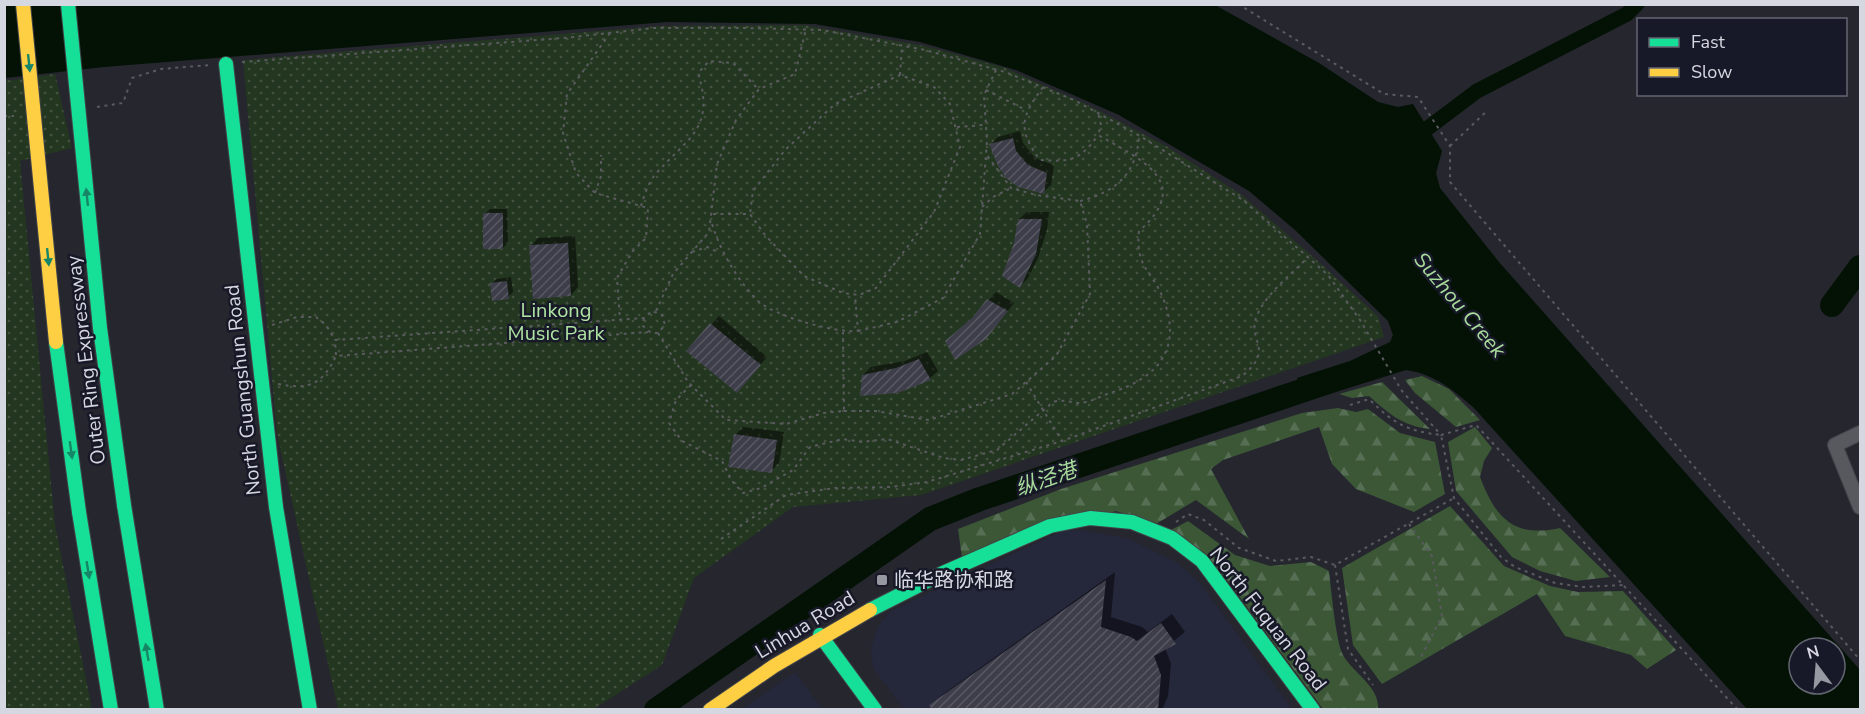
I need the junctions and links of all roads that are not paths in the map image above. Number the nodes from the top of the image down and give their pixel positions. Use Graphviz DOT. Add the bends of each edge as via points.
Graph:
graph roads {
  1 [pos="23,4"];
  2 [pos="69,4"];
  3 [pos="226,64"];
  4 [pos="1860,433"];
  5 [pos="1860,507"];
  6 [pos="1091,518"];
  7 [pos="820,635"];
  8 [pos="111,710"];
  9 [pos="157,710"];
  10 [pos="310,710"];
  11 [pos="710,710"];
  12 [pos="875,710"];
  13 [pos="1313,710"];
  1 -- 8 [label="main road, Outer Ring Expressway, one-way, bridge" via="55,333"];
  9 -- 2 [label="main road, Outer Ring Expressway, one-way, bridge" via="100,328"];
  3 -- 10 [label="main road, North Guangshun Road" via="276,507"];
  4 -- 5 [label="street" via="1835,445"];
  6 -- 7 [label="main road, Linhua Road" via="1060,522 1025,535"];
  6 -- 13 [label="main road, North Fuquan Road" via="1130,521 1160,532 1193,553 1214,575"];
  7 -- 11 [label="main road, Linhua Road"];
  7 -- 12 [label="main road"];
}
